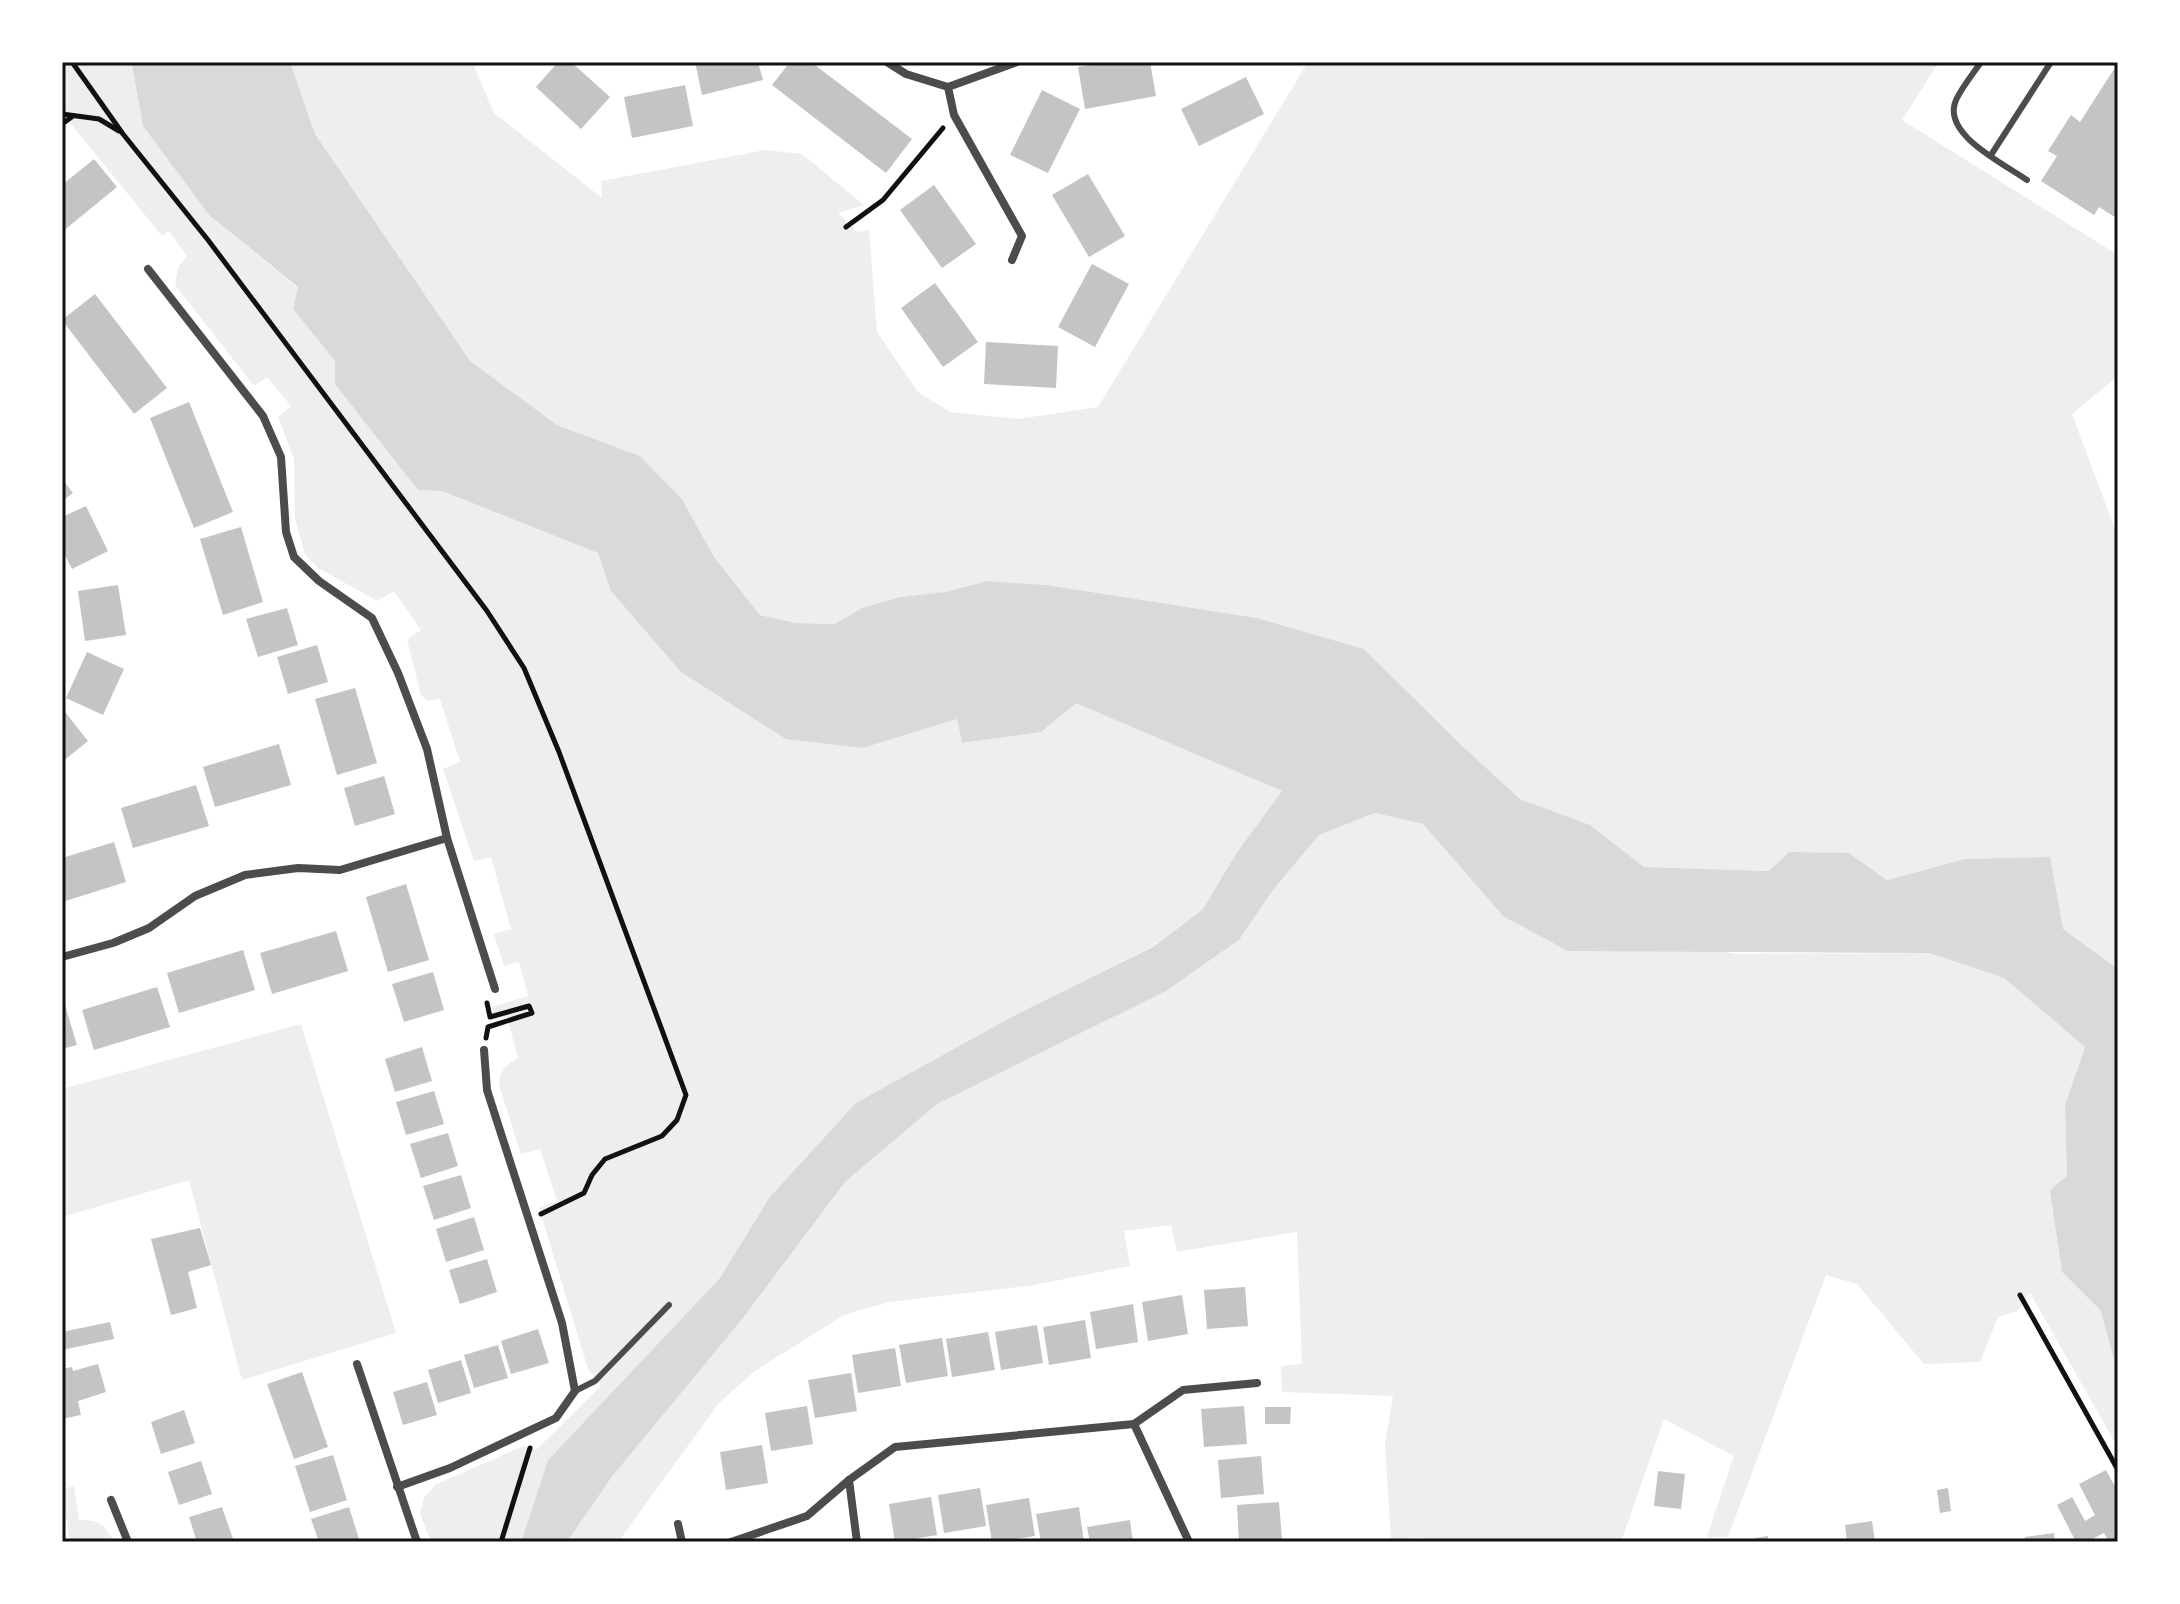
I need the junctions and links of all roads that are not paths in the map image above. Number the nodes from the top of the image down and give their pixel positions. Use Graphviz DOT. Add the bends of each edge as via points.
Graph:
graph roads {
  1 [pos="887,62"];
  2 [pos="1017,62"];
  3 [pos="1981,62"];
  4 [pos="2051,62"];
  5 [pos="948,87"];
  6 [pos="1991,155"];
  7 [pos="2027,180"];
  8 [pos="1012,260"];
  9 [pos="148,269"];
  10 [pos="447,838"];
  11 [pos="62,957"];
  12 [pos="495,989"];
  13 [pos="484,1050"];
  14 [pos="669,1305"];
  15 [pos="357,1364"];
  16 [pos="1257,1383"];
  17 [pos="575,1391"];
  18 [pos="1134,1424"];
  19 [pos="849,1480"];
  20 [pos="397,1487"];
  21 [pos="111,1500"];
  22 [pos="678,1524"];
  23 [pos="1186,1541"];
  24 [pos="128,1542"];
  25 [pos="417,1542"];
  26 [pos="682,1542"];
  27 [pos="731,1542"];
  28 [pos="857,1542"];
  1 -- 5 [label="street"];
  2 -- 5 [label="street"];
  3 -- 6 [label="lane" via="1955,102 1953,121 1962,135"];
  4 -- 6 [label="lane"];
  5 -- 8 [label="street" via="954,115 1022,236"];
  6 -- 7 [label="lane"];
  9 -- 10 [label="street" via="263,416 281,457 286,532 294,557 372,618 427,749"];
  10 -- 11 [label="street" via="340,870 298,868 245,875 195,896 149,928"];
  10 -- 12 [label="street"];
  13 -- 17 [label="street" via="487,1090 562,1323"];
  14 -- 17 [label="lane" via="595,1381"];
  15 -- 20 [label="street"];
  16 -- 18 [label="street" via="1183,1390"];
  17 -- 20 [label="street" via="556,1418"];
  18 -- 19 [label="street" via="895,1447"];
  18 -- 23 [label="street"];
  19 -- 27 [label="street" via="807,1516"];
  19 -- 28 [label="street"];
  20 -- 25 [label="street"];
  21 -- 24 [label="street"];
  22 -- 26 [label="street"];
}
